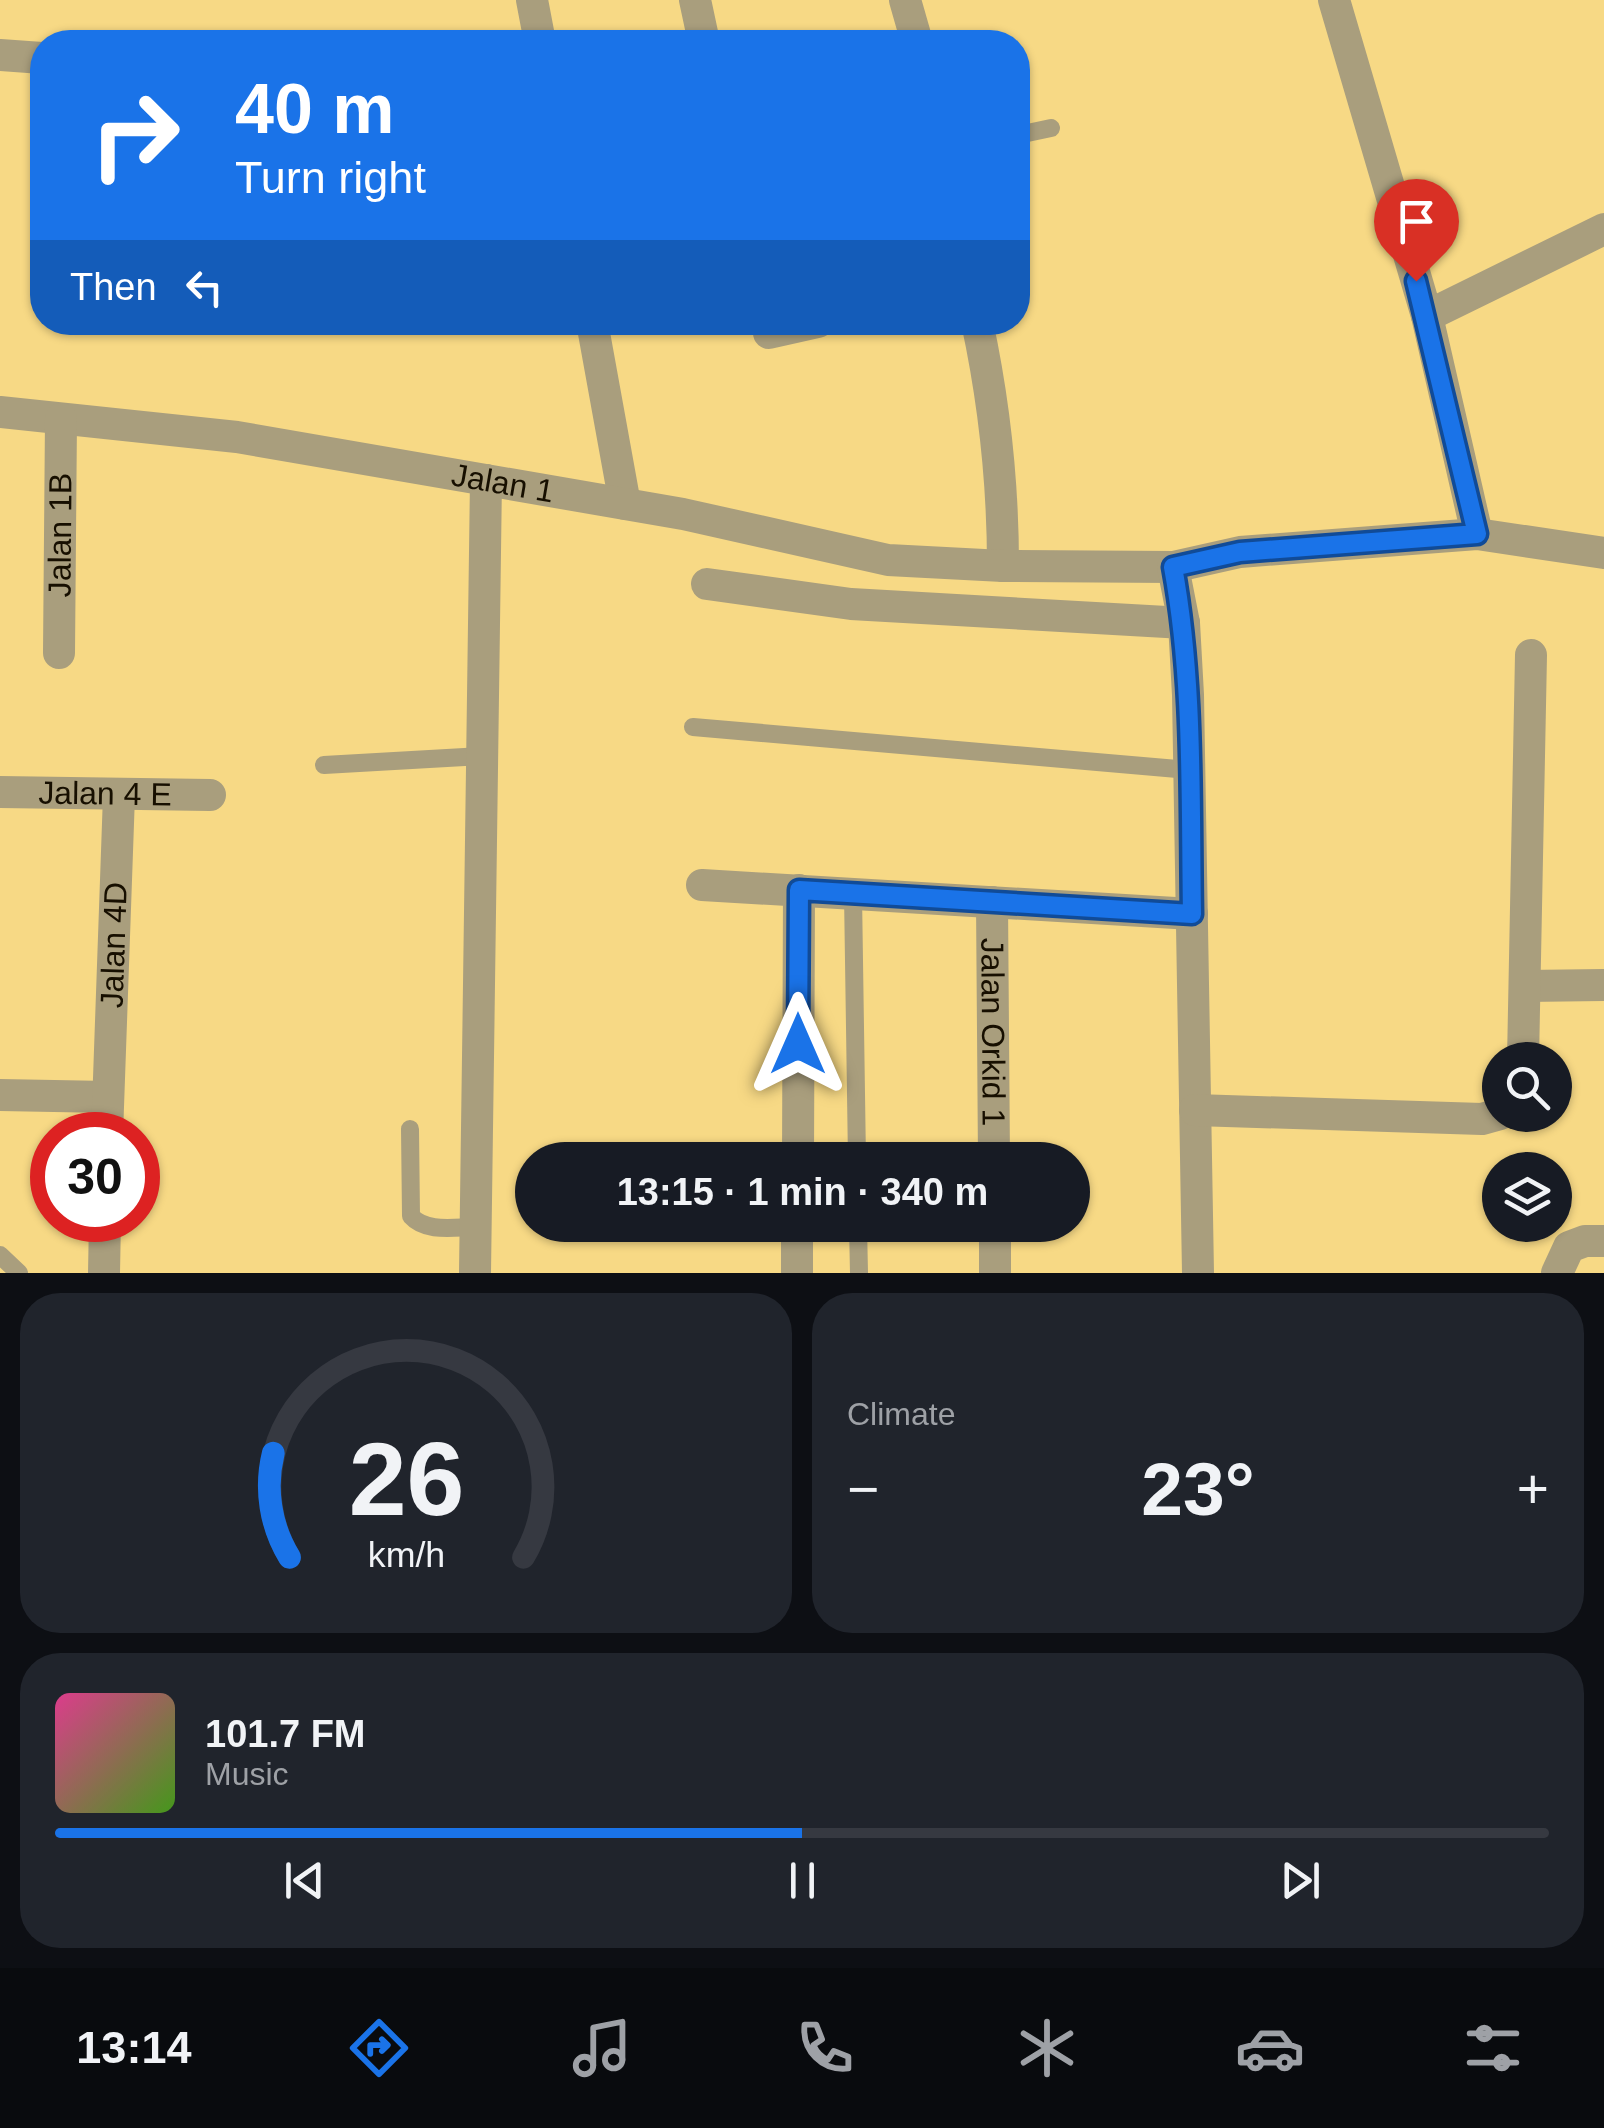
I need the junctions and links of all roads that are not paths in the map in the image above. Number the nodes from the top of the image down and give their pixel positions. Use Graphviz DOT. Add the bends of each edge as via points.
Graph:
graph roads {
  1 [pos="532,0"];
  2 [pos="696,0"];
  3 [pos="905,0"];
  4 [pos="1334,0"];
  5 [pos="538,30"];
  6 [pos="702,30"];
  7 [pos="913,30"];
  8 [pos="0,55"];
  9 [pos="30,57"];
  10 [pos="1051,128"];
  11 [pos="1030,132"];
  12 [pos="1604,229"];
  13 [pos="1427,316"];
  14 [pos="594,335"];
  15 [pos="979,335"];
  16 [pos="0,412"];
  17 [pos="62,419"];
  18 [pos="486,480"];
  19 [pos="625,504"];
  20 [pos="1477,534"];
  21 [pos="1604,553"];
  22 [pos="1003,566"];
  23 [pos="1173,567"];
  24 [pos="707,584"];
  25 [pos="1184,624"];
  26 [pos="59,653"];
  27 [pos="1532,655"];
  28 [pos="693,727"];
  29 [pos="482,756"];
  30 [pos="324,765"];
  31 [pos="1189,770"];
  32 [pos="0,792"];
  33 [pos="119,795"];
  34 [pos="210,795"];
  35 [pos="702,885"];
  36 [pos="799,890"];
  37 [pos="853,894"];
  38 [pos="992,902"];
  39 [pos="1192,914"];
  40 [pos="1604,985"];
  41 [pos="1525,986"];
  42 [pos="1523,1042"];
  43 [pos="0,1095"];
  44 [pos="108,1097"];
  45 [pos="1195,1110"];
  46 [pos="108,1112"];
  47 [pos="1482,1119"];
  48 [pos="410,1130"];
  49 [pos="798,1142"];
  50 [pos="857,1142"];
  51 [pos="994,1142"];
  52 [pos="475,1227"];
  53 [pos="1604,1240"];
  54 [pos="105,1242"];
  55 [pos="798,1242"];
  56 [pos="858,1242"];
  57 [pos="995,1242"];
  58 [pos="0,1255"];
  59 [pos="20,1273"];
  60 [pos="104,1273"];
  61 [pos="474,1273"];
  62 [pos="797,1273"];
  63 [pos="859,1273"];
  64 [pos="995,1273"];
  65 [pos="1198,1273"];
  66 [pos="1558,1273"];
  1 -- 5 [label="street"];
  2 -- 6 [label="street"];
  3 -- 7 [label="street"];
  4 -- 13 [label="street"];
  8 -- 9 [label="street"];
  10 -- 11 [label="lane"];
  12 -- 13 [label="street"];
  13 -- 20 [label="street"];
  14 -- 19 [label="street"];
  15 -- 22 [label="street"];
  16 -- 17 [label="street, Jalan 1"];
  17 -- 18 [label="street, Jalan 1" via="237,437"];
  17 -- 26 [label="street, Jalan 1B"];
  18 -- 19 [label="street, Jalan 1"];
  18 -- 29 [label="street"];
  19 -- 22 [label="street, Jalan 1" via="888,560"];
  20 -- 21 [label="street, Jalan 1"];
  20 -- 23 [label="street, Jalan 1" via="1240,552"];
  22 -- 23 [label="street, Jalan 1"];
  23 -- 25 [label="street"];
  24 -- 25 [label="street" via="851,604"];
  25 -- 31 [label="street"];
  27 -- 41 [label="street"];
  28 -- 31 [label="lane"];
  29 -- 30 [label="lane"];
  29 -- 52 [label="street"];
  31 -- 39 [label="street"];
  32 -- 33 [label="street, Jalan 4 E"];
  33 -- 34 [label="street, Jalan 4 E"];
  33 -- 44 [label="street, Jalan 4D"];
  35 -- 36 [label="street"];
  36 -- 37 [label="street"];
  36 -- 49 [label="street"];
  37 -- 38 [label="street"];
  37 -- 50 [label="lane"];
  38 -- 39 [label="street"];
  38 -- 51 [label="street, Jalan Orkid 1"];
  39 -- 45 [label="street"];
  40 -- 41 [label="street"];
  41 -- 42 [label="street"];
  43 -- 44 [label="street"];
  44 -- 46 [label="street, Jalan 4D"];
  45 -- 47 [label="street"];
  45 -- 65 [label="street"];
  48 -- 52 [label="lane" via="411,1216 434,1227"];
  52 -- 61 [label="street"];
  53 -- 66 [label="street" via="1569,1247"];
  54 -- 60 [label="street"];
  55 -- 62 [label="street"];
  56 -- 63 [label="lane"];
  57 -- 64 [label="street"];
  58 -- 59 [label="lane"];
}
